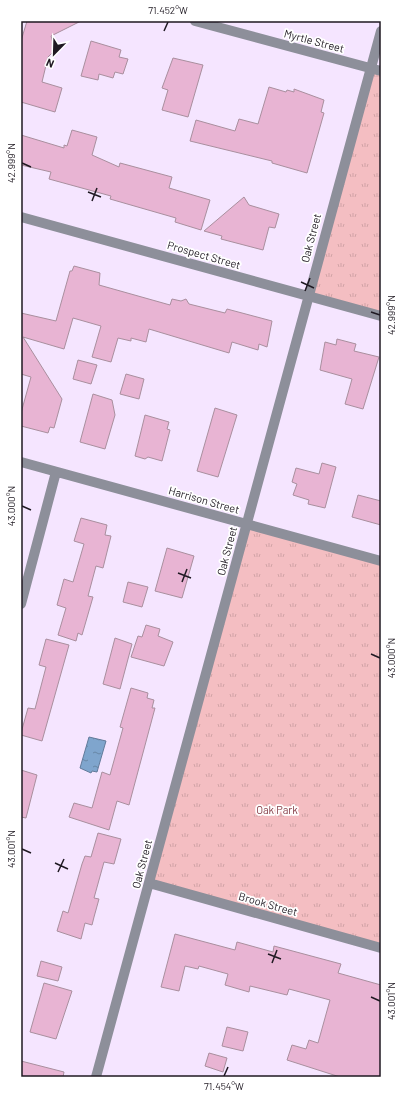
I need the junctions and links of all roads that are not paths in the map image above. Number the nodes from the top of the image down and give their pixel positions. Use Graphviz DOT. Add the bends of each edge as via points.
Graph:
graph roads {
  1 [pos="195,21"];
  2 [pos="381,31"];
  3 [pos="371,68"];
  4 [pos="381,71"];
  5 [pos="21,217"];
  6 [pos="308,297"];
  7 [pos="381,316"];
  8 [pos="21,462"];
  9 [pos="56,472"];
  10 [pos="247,525"];
  11 [pos="381,561"];
  12 [pos="21,604"];
  13 [pos="149,883"];
  14 [pos="381,948"];
  15 [pos="96,1077"];
  1 -- 3 [label="street, Myrtle Street"];
  2 -- 3 [label="street, Oak Street"];
  3 -- 4 [label="street, Myrtle Street"];
  3 -- 6 [label="street, Oak Street"];
  5 -- 6 [label="street, Prospect Street"];
  6 -- 7 [label="street, Prospect Street"];
  6 -- 10 [label="street, Oak Street"];
  8 -- 9 [label="street, Harrison Street"];
  9 -- 10 [label="street, Harrison Street"];
  9 -- 12 [label="street"];
  10 -- 11 [label="street, Harrison Street"];
  10 -- 13 [label="street, Oak Street"];
  13 -- 14 [label="street, Brook Street"];
  13 -- 15 [label="street, Oak Street"];
}
